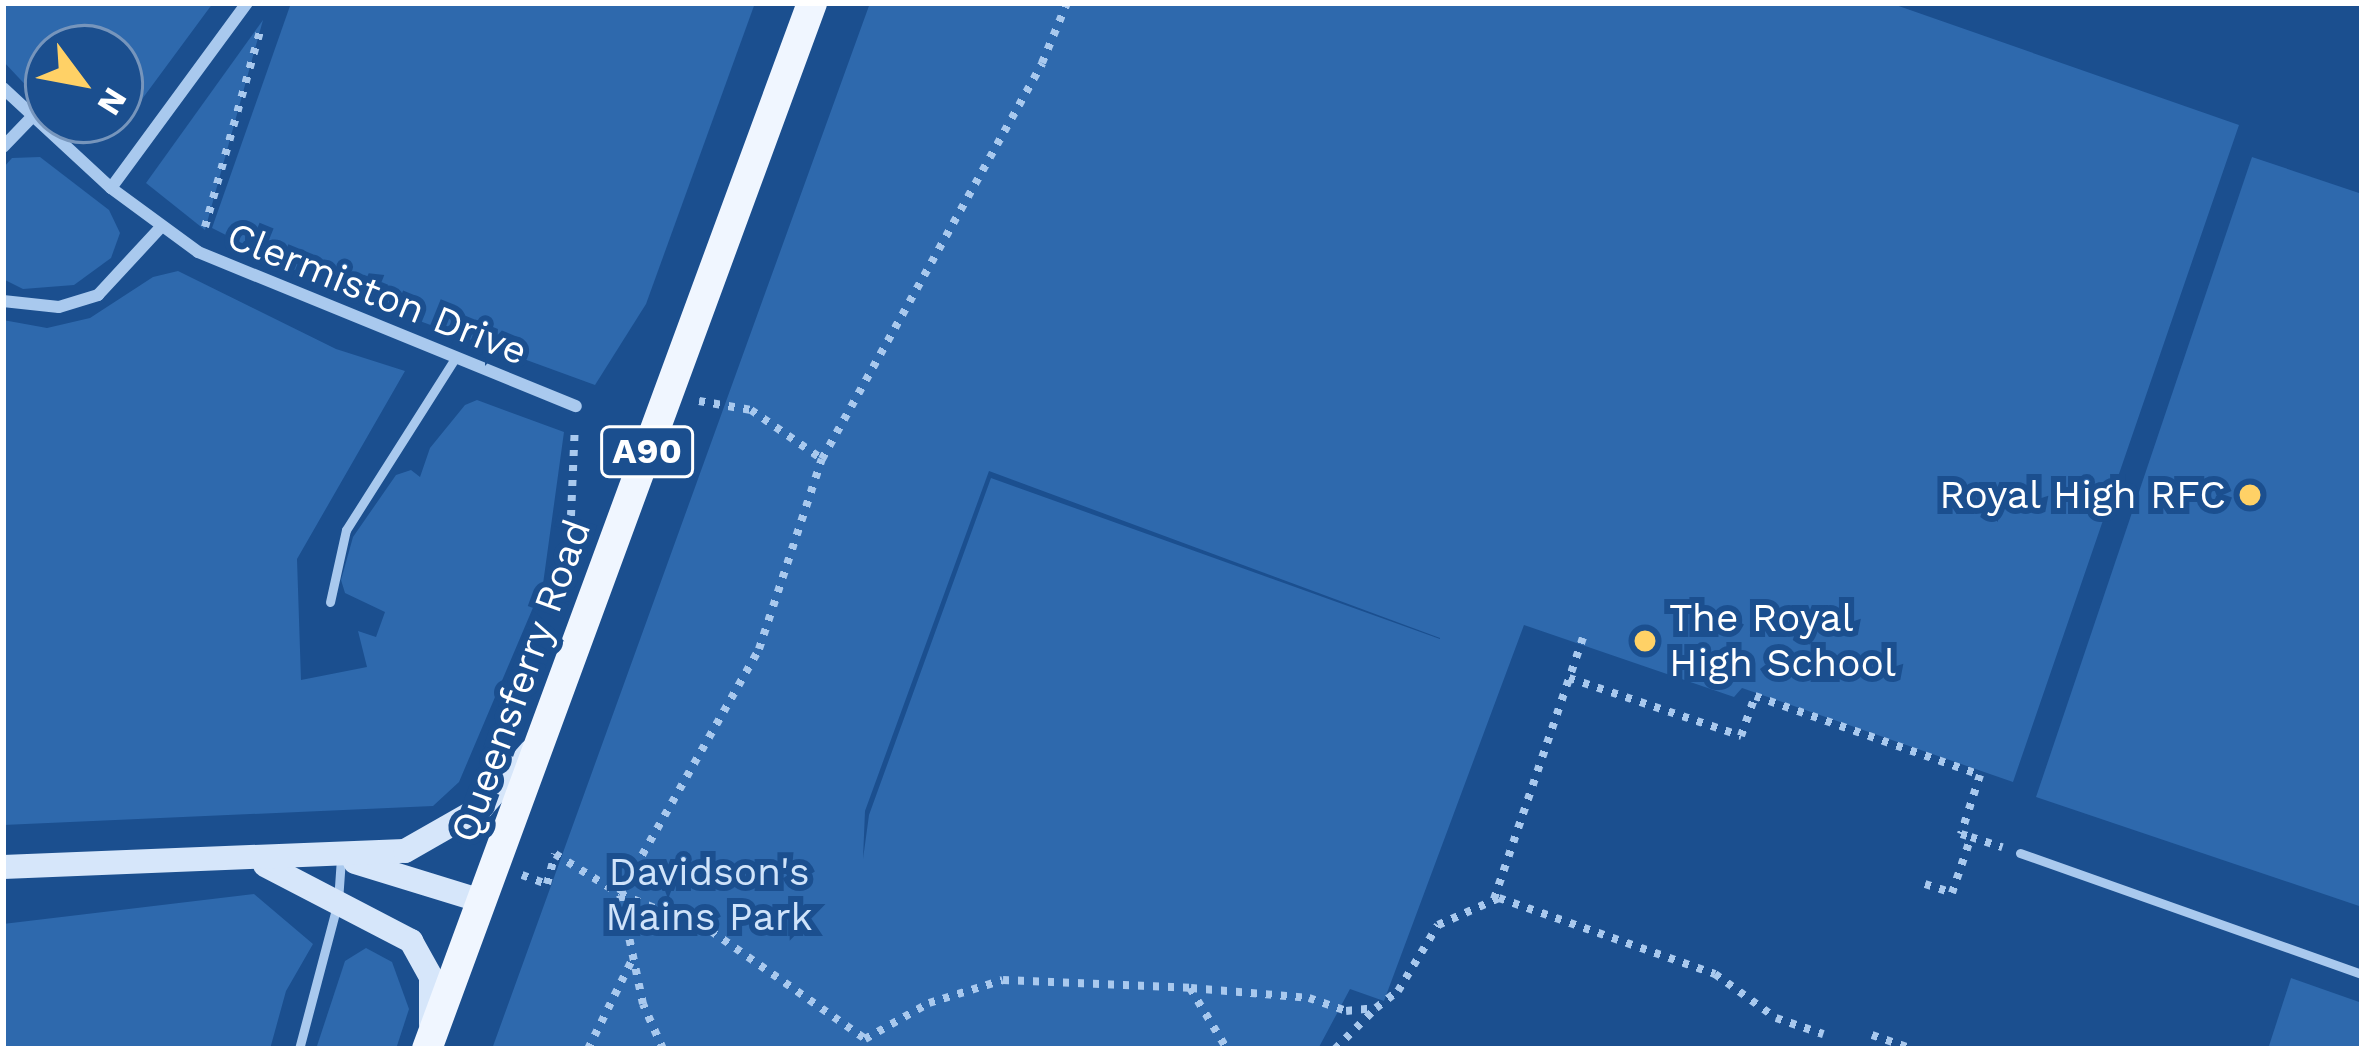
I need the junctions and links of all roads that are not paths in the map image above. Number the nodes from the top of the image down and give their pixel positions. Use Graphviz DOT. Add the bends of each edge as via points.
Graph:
graph roads {
  1 [pos="247,3"];
  2 [pos="812,3"];
  3 [pos="24,125"];
  4 [pos="62,144"];
  5 [pos="3,147"];
  6 [pos="111,188"];
  7 [pos="161,226"];
  8 [pos="3,301"];
  9 [pos="454,360"];
  10 [pos="576,406"];
  11 [pos="330,602"];
  12 [pos="546,729"];
  13 [pos="2020,853"];
  14 [pos="341,858"];
  15 [pos="251,861"];
  16 [pos="3,867"];
  17 [pos="338,901"];
  18 [pos="482,901"];
  19 [pos="2362,974"];
  20 [pos="429,1044"];
  21 [pos="298,1049"];
  1 -- 6 [label="street"];
  2 -- 12 [label="main road, Queensferry Road / A90"];
  3 -- 5 [label="street"];
  4 -- 6 [label="street, Clermiston Drive"];
  6 -- 7 [label="street, Clermiston Drive"];
  7 -- 8 [label="street" via="98,295 59,307"];
  7 -- 9 [label="street, Clermiston Drive" via="198,252"];
  9 -- 10 [label="street, Clermiston Drive"];
  9 -- 11 [label="lane" via="346,530"];
  12 -- 14 [label="street" via="506,783 455,827 405,851"];
  12 -- 18 [label="main road, Queensferry Road / A90"];
  13 -- 19 [label="lane"];
  14 -- 15 [label="street"];
  14 -- 17 [label="lane"];
  14 -- 18 [label="street"];
  15 -- 16 [label="street"];
  15 -- 17 [label="street"];
  17 -- 20 [label="street" via="423,956 431,976"];
  17 -- 21 [label="lane"];
  18 -- 20 [label="main road, Queensferry Road / A90"];
}
